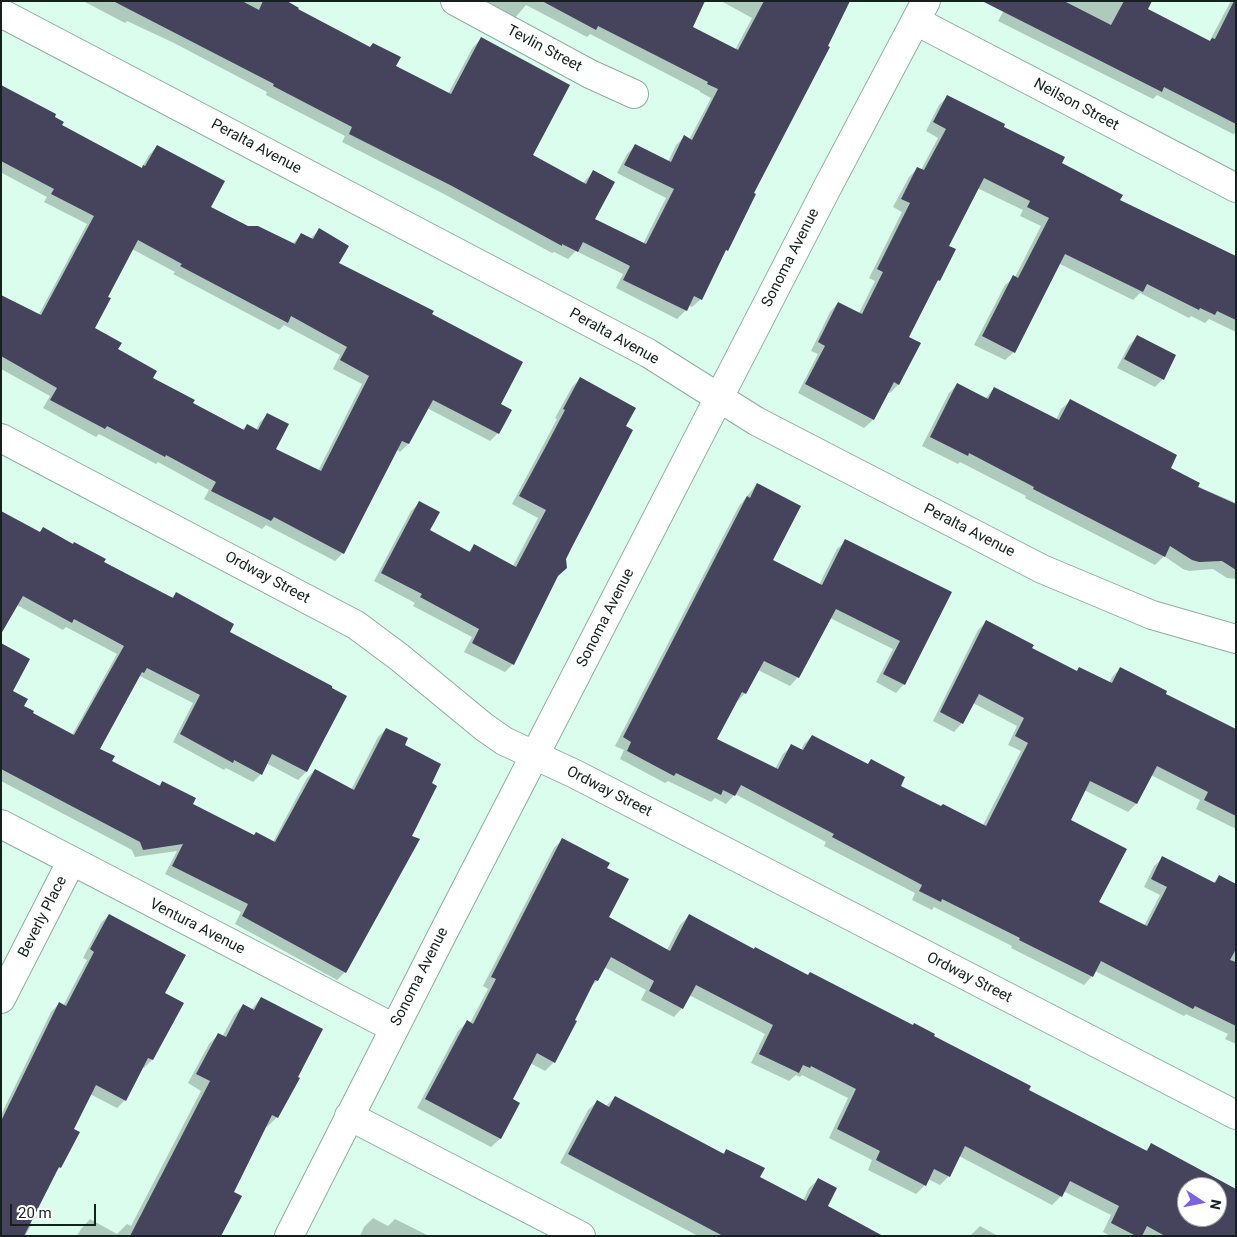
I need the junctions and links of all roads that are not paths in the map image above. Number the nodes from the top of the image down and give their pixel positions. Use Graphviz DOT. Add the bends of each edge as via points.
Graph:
graph roads {
  1 [pos="455,1"];
  2 [pos="921,11"];
  3 [pos="1,12"];
  4 [pos="634,94"];
  5 [pos="1236,188"];
  6 [pos="719,398"];
  7 [pos="1,438"];
  8 [pos="1236,639"];
  9 [pos="535,755"];
  10 [pos="1,824"];
  11 [pos="71,862"];
  12 [pos="1,998"];
  13 [pos="394,1028"];
  14 [pos="1236,1115"];
  15 [pos="349,1116"];
  16 [pos="289,1236"];
  17 [pos="582,1236"];
  1 -- 4 [label="street, Tevlin Street" via="590,74"];
  2 -- 5 [label="street, Neilson Street"];
  2 -- 6 [label="street, Sonoma Avenue"];
  3 -- 6 [label="street, Peralta Avenue" via="648,353"];
  6 -- 8 [label="street, Peralta Avenue" via="756,421 1042,569 1152,615"];
  6 -- 9 [label="street, Sonoma Avenue"];
  7 -- 9 [label="street, Ordway Street" via="356,625 484,727 504,741"];
  9 -- 13 [label="street, Sonoma Avenue"];
  9 -- 14 [label="street, Ordway Street"];
  10 -- 11 [label="street, Ventura Avenue"];
  11 -- 12 [label="street, Beverly Place"];
  11 -- 13 [label="street, Ventura Avenue"];
  13 -- 15 [label="street, Sonoma Avenue"];
  15 -- 16 [label="street, Sonoma Avenue"];
  15 -- 17 [label="street"];
}
